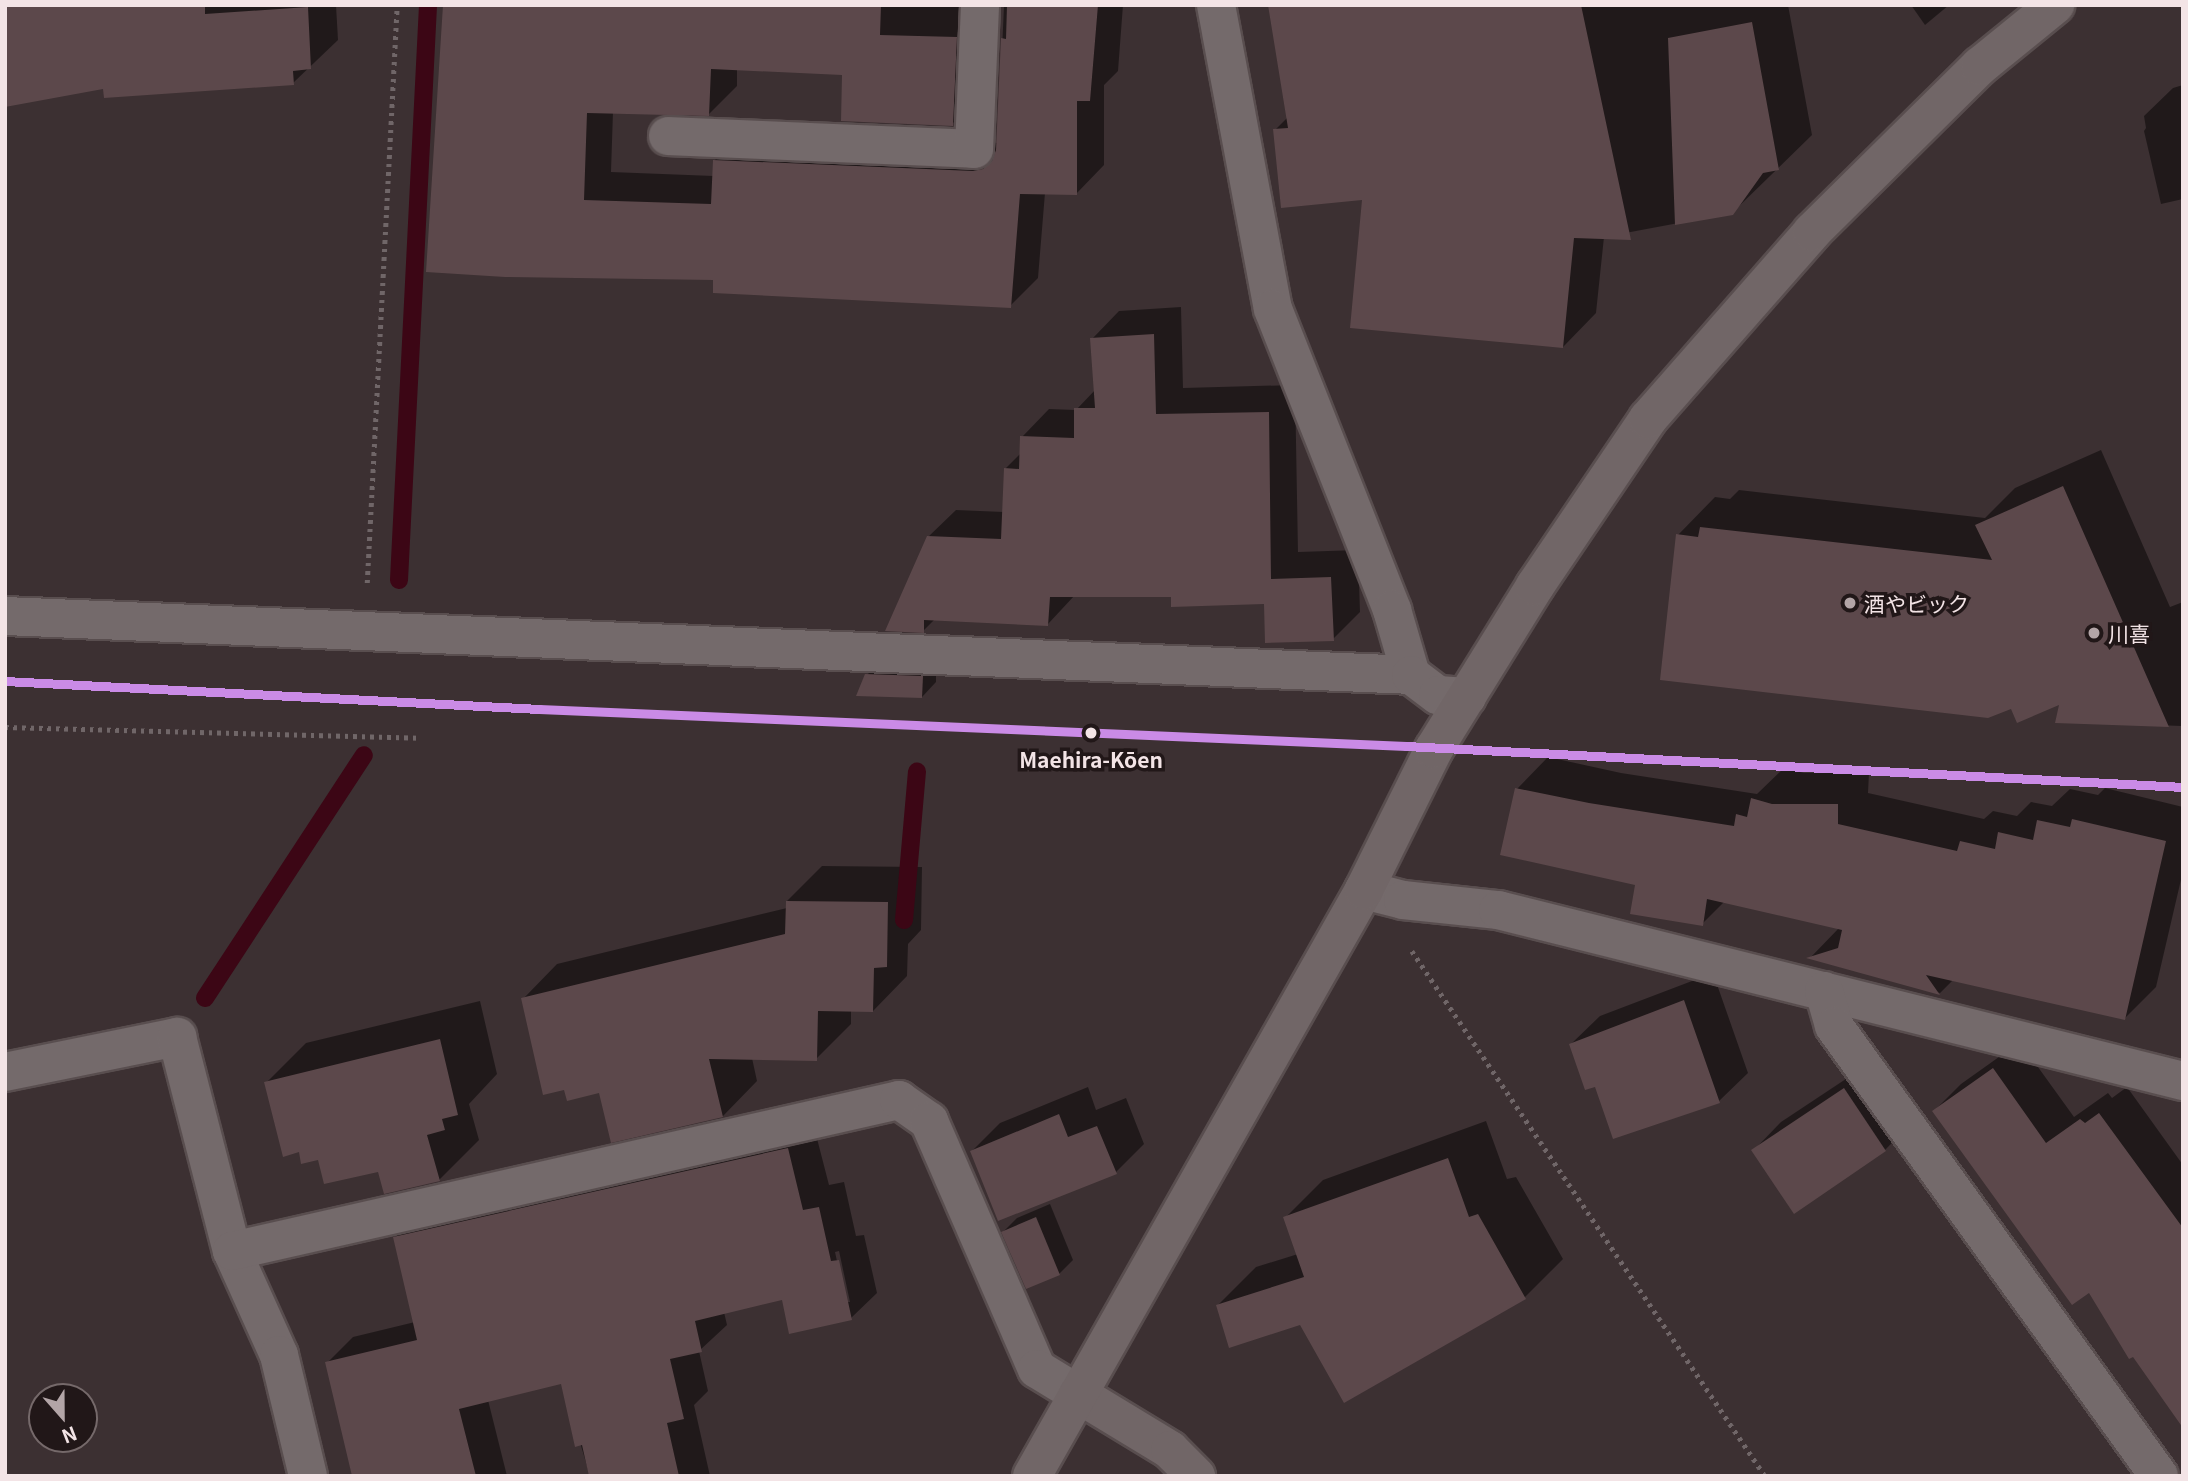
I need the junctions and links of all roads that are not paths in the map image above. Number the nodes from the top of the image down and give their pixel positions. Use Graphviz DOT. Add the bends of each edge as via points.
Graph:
graph roads {
  1 [pos="980,5"];
  2 [pos="1216,5"];
  3 [pos="2055,5"];
  4 [pos="668,136"];
  5 [pos="5,616"];
  6 [pos="1411,675"];
  7 [pos="1467,697"];
  8 [pos="1364,890"];
  9 [pos="1824,991"];
  10 [pos="5,1072"];
  11 [pos="2183,1081"];
  12 [pos="232,1251"];
  13 [pos="1078,1394"];
  14 [pos="308,1476"];
  15 [pos="1032,1476"];
  16 [pos="1196,1476"];
  17 [pos="2159,1476"];
  1 -- 4 [label="street" via="974,149"];
  2 -- 6 [label="street" via="1273,309 1392,610"];
  3 -- 7 [label="street" via="1980,66 1812,232 1648,419 1535,586"];
  5 -- 6 [label="street"];
  6 -- 7 [label="street" via="1438,695"];
  7 -- 8 [label="street" via="1434,750"];
  8 -- 9 [label="street" via="1403,900 1498,910"];
  8 -- 13 [label="street"];
  9 -- 11 [label="street"];
  9 -- 17 [label="street" via="1834,1026"];
  10 -- 12 [label="street" via="177,1037"];
  12 -- 13 [label="street" via="899,1100 929,1121 1037,1369"];
  12 -- 14 [label="street" via="279,1355"];
  13 -- 15 [label="street"];
  13 -- 16 [label="street" via="1170,1450"];
}
